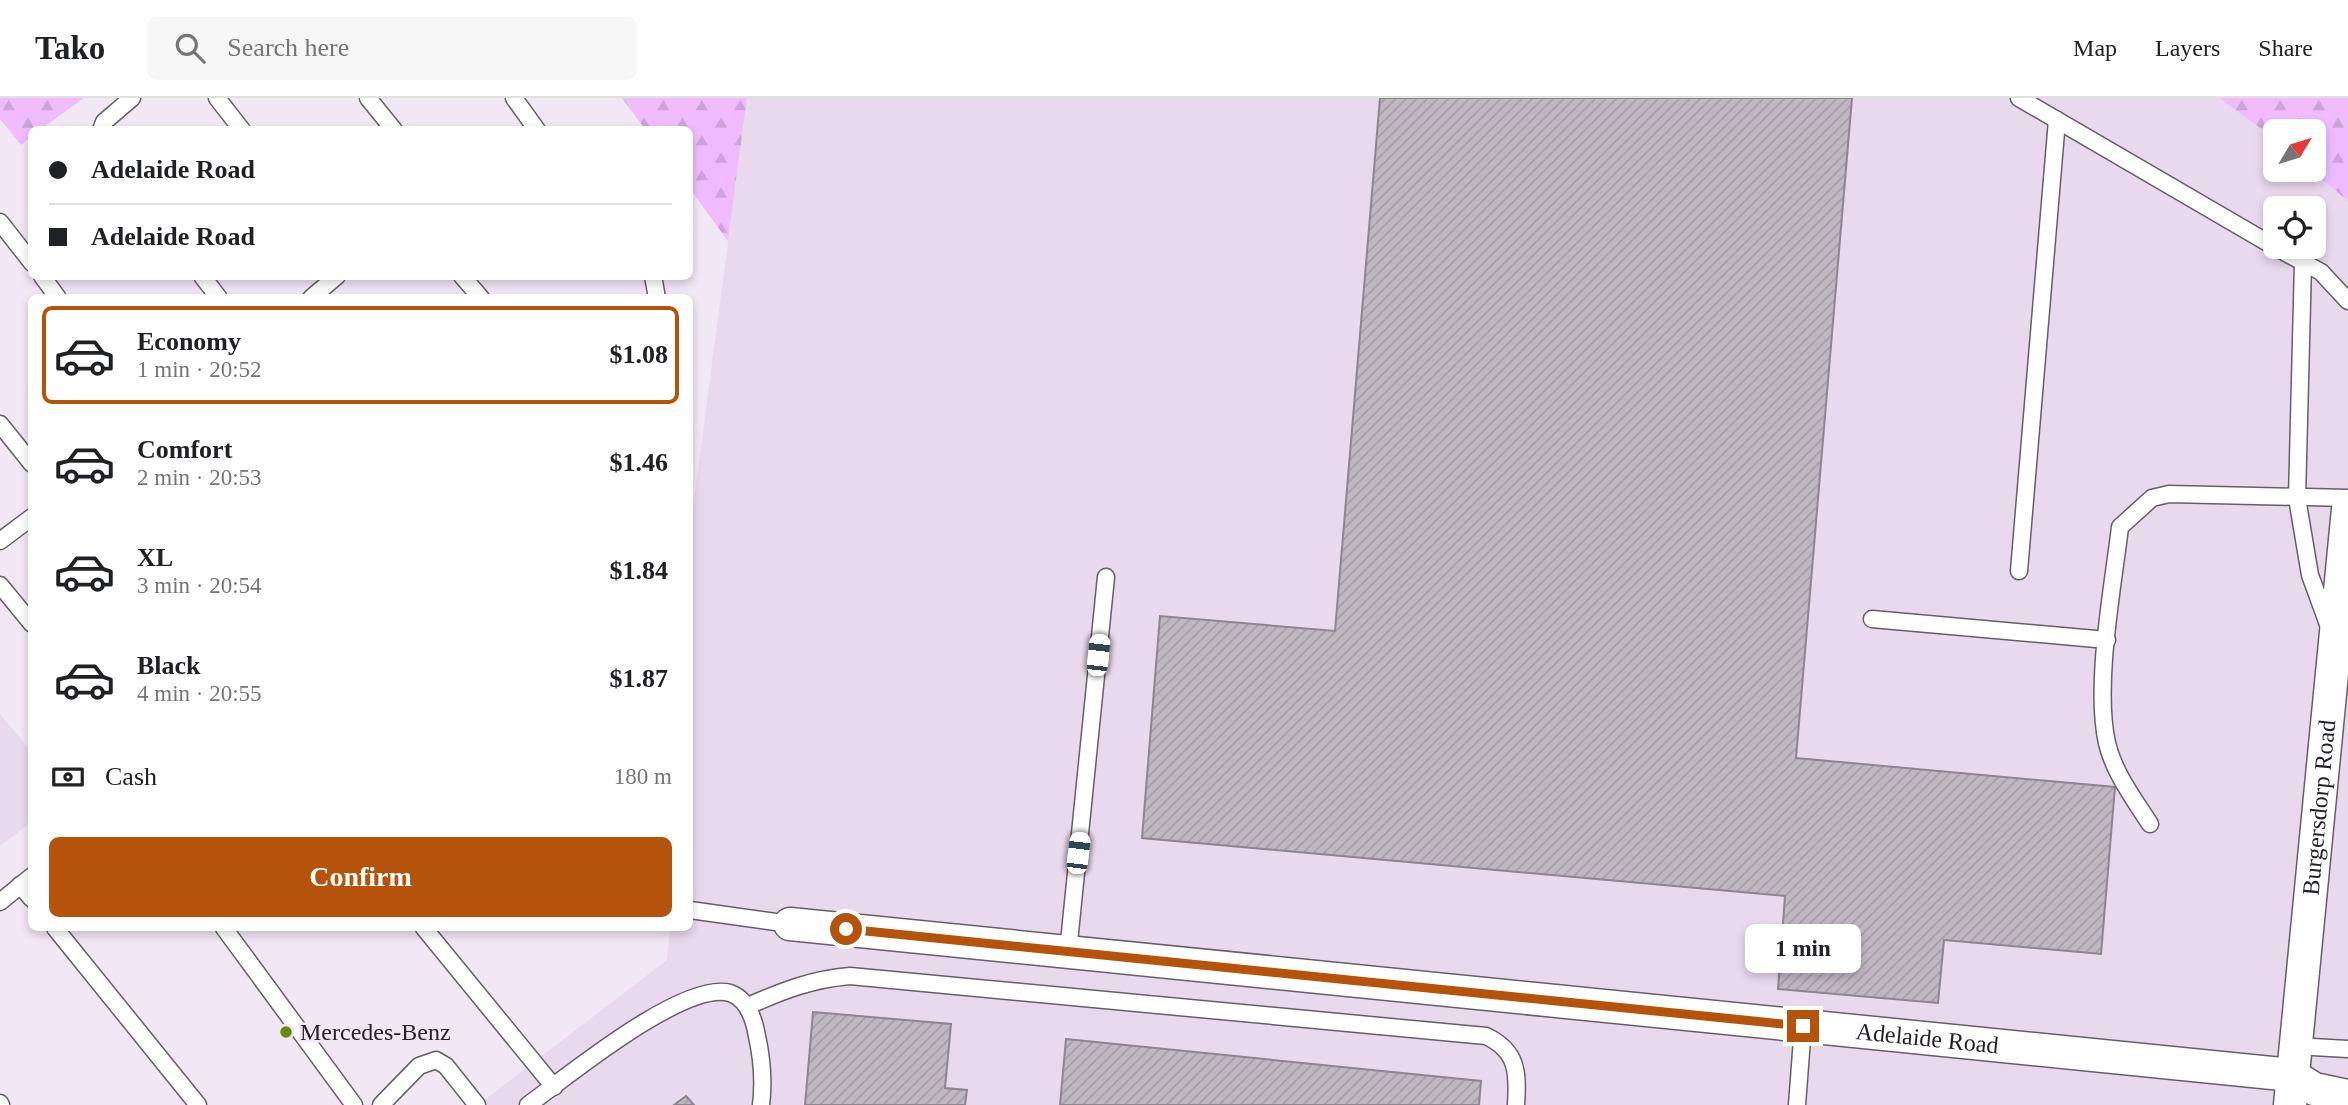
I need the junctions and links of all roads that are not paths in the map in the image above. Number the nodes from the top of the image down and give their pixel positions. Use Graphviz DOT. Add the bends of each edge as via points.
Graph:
graph roads {
  1 [pos="132,98"];
  2 [pos="217,98"];
  3 [pos="368,98"];
  4 [pos="514,98"];
  5 [pos="2019,98"];
  6 [pos="2057,120"];
  7 [pos="102,126"];
  8 [pos="239,126"];
  9 [pos="391,126"];
  10 [pos="529,126"];
  11 [pos="0,222"];
  12 [pos="2263,240"];
  13 [pos="28,258"];
  14 [pos="2296,259"];
  15 [pos="2303,263"];
  16 [pos="205,280"];
  17 [pos="332,280"];
  18 [pos="465,280"];
  19 [pos="216,294"];
  20 [pos="316,294"];
  21 [pos="478,294"];
  22 [pos="2348,301"];
  23 [pos="0,424"];
  24 [pos="28,459"];
  25 [pos="2297,498"];
  26 [pos="2348,498"];
  27 [pos="2348,509"];
  28 [pos="28,520"];
  29 [pos="0,541"];
  30 [pos="2019,571"];
  31 [pos="1106,577"];
  32 [pos="0,585"];
  33 [pos="28,619"];
  34 [pos="1871,619"];
  35 [pos="2334,639"];
  36 [pos="2107,640"];
  37 [pos="2150,824"];
  38 [pos="26,881"];
  39 [pos="0,902"];
  40 [pos="693,910"];
  41 [pos="790,924"];
  42 [pos="57,931"];
  43 [pos="225,931"];
  44 [pos="426,931"];
  45 [pos="1068,952"];
  46 [pos="748,1006"];
  47 [pos="1803,1026"];
  48 [pos="2348,1049"];
  49 [pos="2293,1075"];
  50 [pos="554,1087"];
  51 [pos="2348,1096"];
  52 [pos="198,1105"];
  53 [pos="354,1105"];
  54 [pos="381,1105"];
  55 [pos="478,1105"];
  56 [pos="528,1105"];
  57 [pos="761,1105"];
  58 [pos="1516,1105"];
  59 [pos="1797,1105"];
  1 -- 7 [label="lane"];
  2 -- 8 [label="lane"];
  3 -- 9 [label="lane"];
  4 -- 10 [label="lane"];
  5 -- 6 [label="lane"];
  6 -- 12 [label="lane"];
  6 -- 30 [label="lane"];
  11 -- 13 [label="lane"];
  14 -- 15 [label="lane"];
  15 -- 22 [label="lane" via="2321,272"];
  15 -- 25 [label="lane"];
  16 -- 19 [label="lane"];
  17 -- 20 [label="lane"];
  18 -- 21 [label="lane"];
  23 -- 24 [label="lane"];
  25 -- 26 [label="lane"];
  25 -- 35 [label="lane" via="2310,575"];
  25 -- 36 [label="lane" via="2169,494 2152,498 2137,509 2120,527"];
  27 -- 35 [label="street, Burgersdorp Road"];
  28 -- 29 [label="lane"];
  31 -- 45 [label="lane"];
  32 -- 33 [label="lane"];
  34 -- 36 [label="lane"];
  35 -- 49 [label="street, Burgersdorp Road"];
  36 -- 37 [label="lane" via="2107,744 2120,778"];
  38 -- 39 [label="lane"];
  40 -- 41 [label="lane"];
  41 -- 45 [label="street, Adelaide Road"];
  42 -- 52 [label="lane"];
  43 -- 53 [label="lane"];
  44 -- 50 [label="lane"];
  45 -- 47 [label="street, Adelaide Road"];
  46 -- 50 [label="lane" via="733,994 697,995 665,1009"];
  46 -- 57 [label="lane" via="761,1055"];
  46 -- 58 [label="lane" via="794,985 849,976 1486,1036 1501,1043 1515,1065"];
  47 -- 49 [label="street, Adelaide Road"];
  47 -- 59 [label="lane"];
  48 -- 49 [label="lane"];
  49 -- 51 [label="street, Adelaide Road" via="2314,1089"];
  50 -- 56 [label="lane"];
  54 -- 55 [label="lane" via="419,1066 436,1060"];
}
